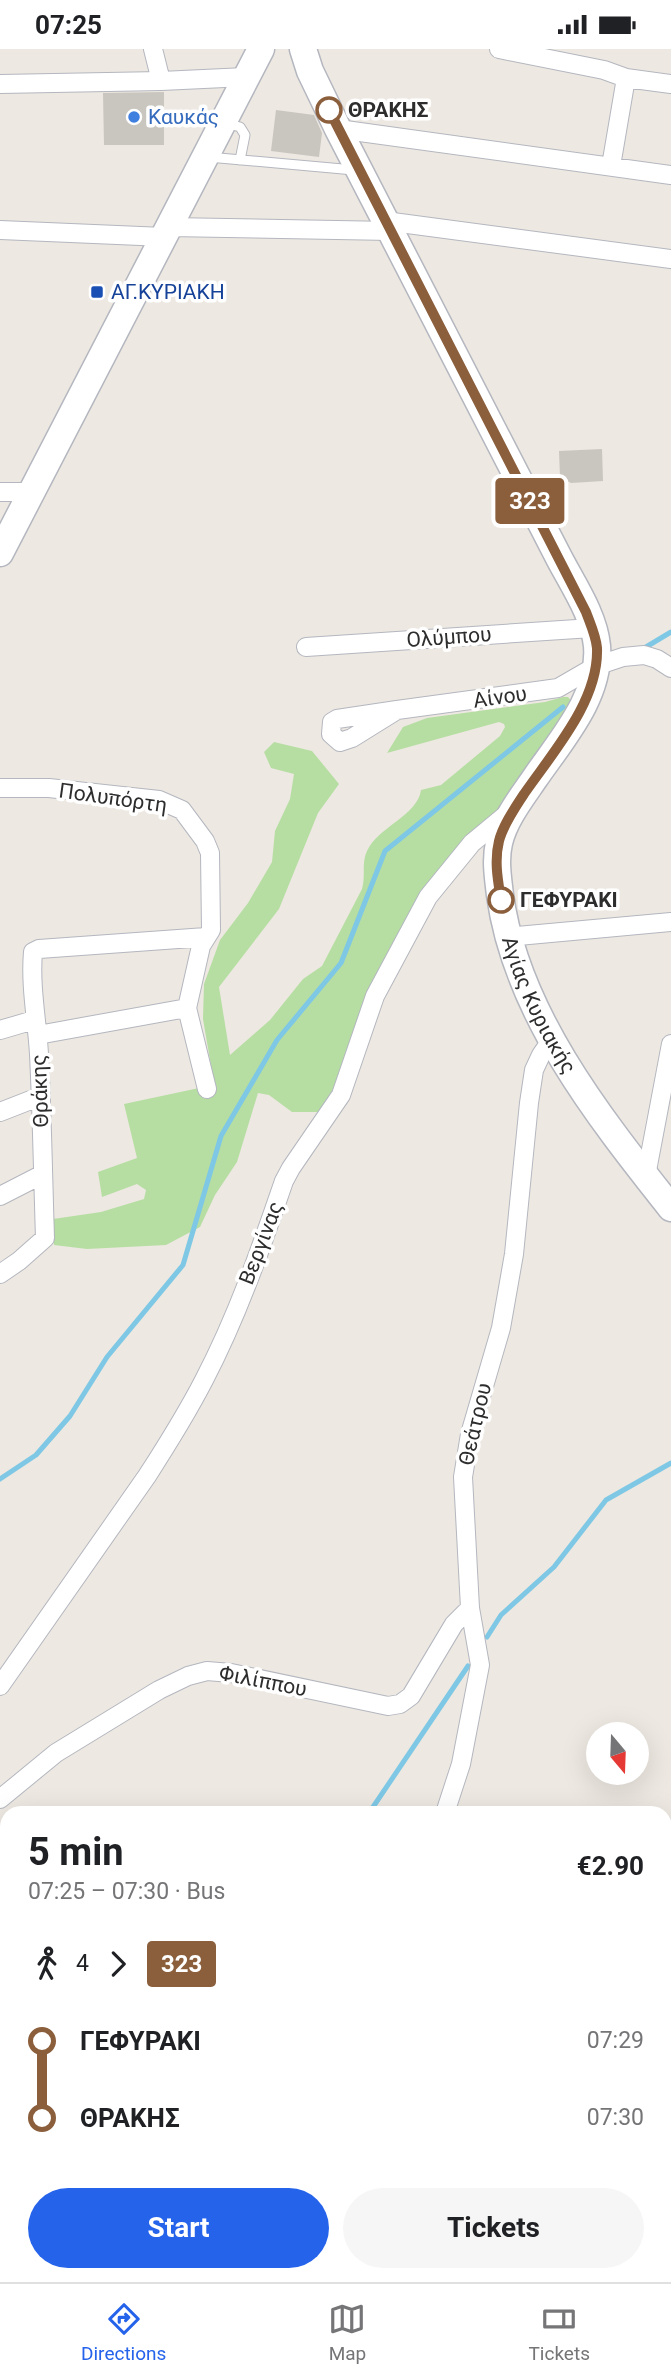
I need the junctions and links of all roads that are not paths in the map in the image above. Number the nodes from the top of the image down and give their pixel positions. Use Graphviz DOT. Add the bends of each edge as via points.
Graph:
graph roads {
  1 [pos="153,49"];
  2 [pos="261,49"];
  3 [pos="274,49"];
  4 [pos="499,49"];
  5 [pos="307,60"];
  6 [pos="246,77"];
  7 [pos="626,78"];
  8 [pos="161,81"];
  9 [pos="0,84"];
  10 [pos="671,84"];
  11 [pos="222,122"];
  12 [pos="338,129"];
  13 [pos="204,157"];
  14 [pos="240,160"];
  15 [pos="611,166"];
  16 [pos="359,170"];
  17 [pos="671,175"];
  18 [pos="388,226"];
  19 [pos="0,230"];
  20 [pos="166,232"];
  21 [pos="671,259"];
  22 [pos="0,492"];
  23 [pos="32,492"];
  24 [pos="0,553"];
  25 [pos="592,628"];
  26 [pos="306,647"];
  27 [pos="666,660"];
  28 [pos="596,666"];
  29 [pos="397,710"];
  30 [pos="0,788"];
  31 [pos="517,805"];
  32 [pos="671,922"];
  33 [pos="206,937"];
  34 [pos="507,937"];
  35 [pos="187,1008"];
  36 [pos="36,1027"];
  37 [pos="0,1030"];
  38 [pos="552,1039"];
  39 [pos="671,1044"];
  40 [pos="207,1089"];
  41 [pos="41,1096"];
  42 [pos="0,1112"];
  43 [pos="43,1174"];
  44 [pos="646,1176"];
  45 [pos="0,1196"];
  46 [pos="671,1208"];
  47 [pos="0,1274"];
  48 [pos="470,1608"];
  49 [pos="0,1686"];
  50 [pos="0,1799"];
  51 [pos="447,1806"];
  1 -- 8 [label="street"];
  2 -- 6 [label="street"];
  3 -- 5 [label="street"];
  4 -- 7 [label="street"];
  5 -- 12 [label="street, Αγίας Κυριακής"];
  6 -- 8 [label="street"];
  6 -- 11 [label="street"];
  7 -- 10 [label="street"];
  7 -- 15 [label="street"];
  8 -- 9 [label="street"];
  11 -- 13 [label="street"];
  11 -- 14 [label="lane" via="243,130"];
  12 -- 15 [label="street"];
  12 -- 16 [label="street, Αγίας Κυριακής"];
  13 -- 14 [label="lane"];
  13 -- 20 [label="street"];
  14 -- 16 [label="lane"];
  15 -- 17 [label="street"];
  16 -- 18 [label="street, Αγίας Κυριακής"];
  18 -- 20 [label="street"];
  18 -- 21 [label="street"];
  18 -- 25 [label="street, Αγίας Κυριακής"];
  19 -- 20 [label="street"];
  20 -- 23 [label="street"];
  22 -- 23 [label="street"];
  23 -- 24 [label="street"];
  25 -- 26 [label="street, Ολύμπου"];
  25 -- 28 [label="street, Αγίας Κυριακής"];
  27 -- 28 [label="street, Αίνου" via="644,655"];
  28 -- 29 [label="street, Αίνου" via="558,688"];
  28 -- 31 [label="street, Αγίας Κυριακής" via="591,689 574,720"];
  30 -- 33 [label="street, Πολυπόρτη" via="49,788 159,800 182,810 210,853 212,923"];
  31 -- 34 [label="street, Αγίας Κυριακής" via="499,840 496,862"];
  31 -- 49 [label="street, Βεργίνας" via="472,843 428,897 374,996 341,1095 290,1168 205,1379 152,1467"];
  32 -- 34 [label="street"];
  33 -- 35 [label="street, Πολυπόρτη"];
  33 -- 36 [label="street, Θράκης" via="33,952"];
  34 -- 38 [label="street, Αγίας Κυριακής"];
  35 -- 36 [label="street"];
  35 -- 40 [label="street, Πολυπόρτη"];
  36 -- 37 [label="street"];
  36 -- 41 [label="street, Θράκης"];
  38 -- 44 [label="street, Αγίας Κυριακής"];
  38 -- 48 [label="street, Θεάτρου" via="534,1070 514,1254 501,1328 470,1434 463,1477"];
  39 -- 44 [label="street"];
  41 -- 42 [label="street"];
  41 -- 43 [label="street, Θράκης"];
  43 -- 45 [label="street"];
  43 -- 47 [label="street, Θράκης" via="45,1237"];
  44 -- 46 [label="street, Αγίας Κυριακής"];
  48 -- 50 [label="street, Φιλίππου" via="454,1624 411,1696 400,1704 388,1706 207,1671 159,1690 101,1725 56,1753"];
  48 -- 51 [label="street, Θεάτρου" via="480,1665 461,1764"];
}
